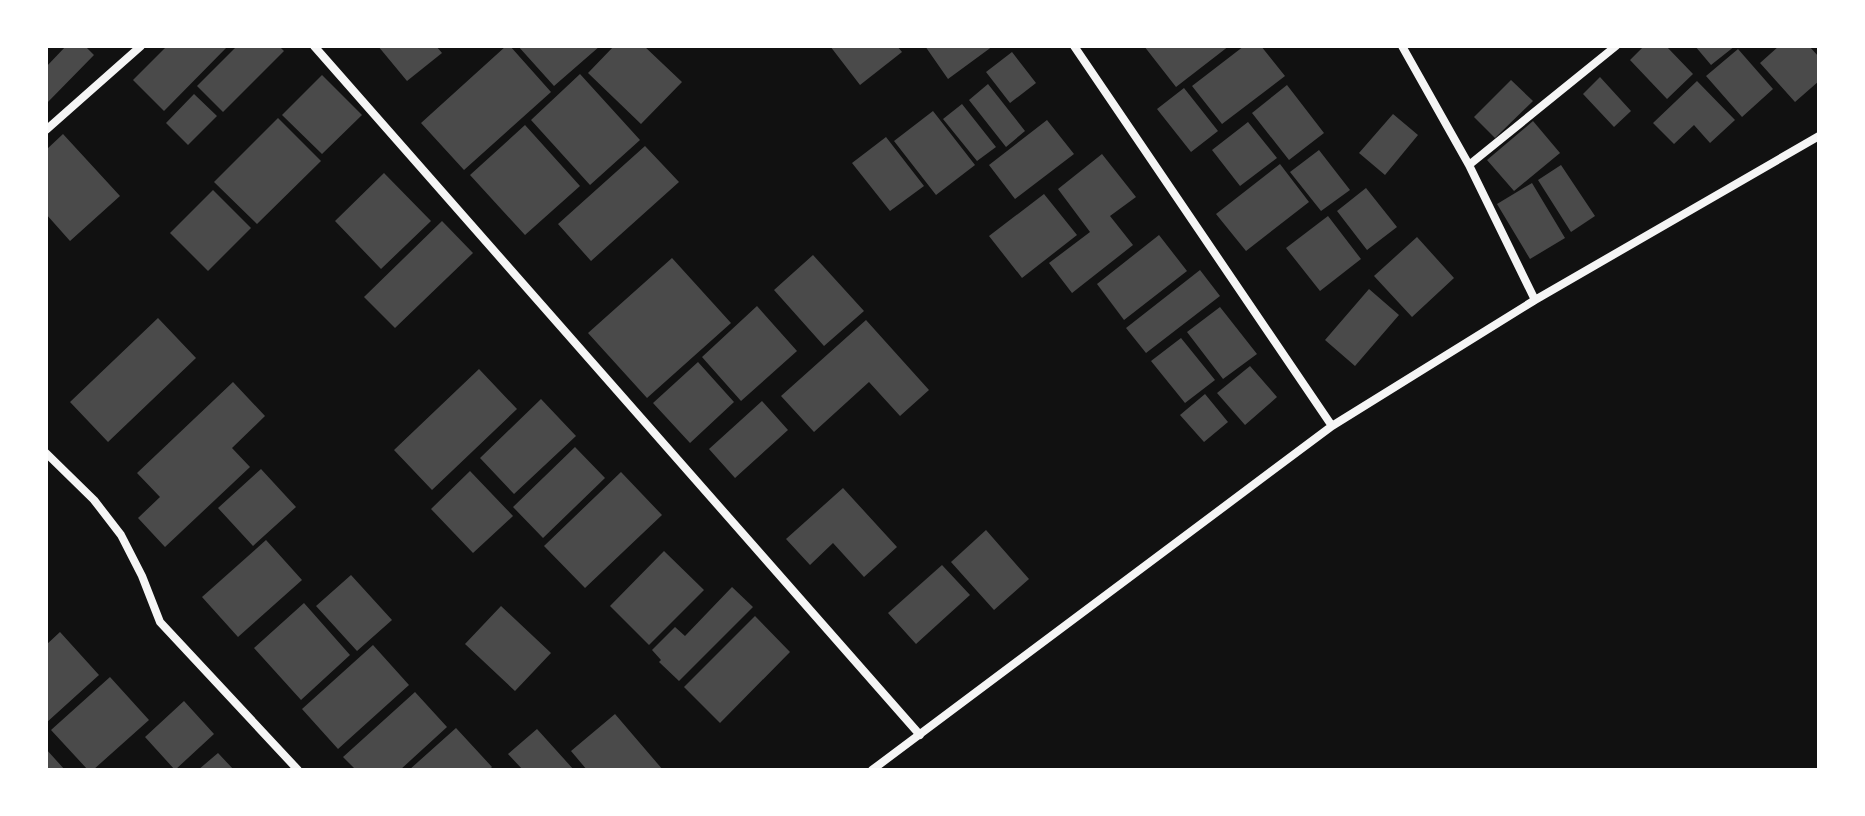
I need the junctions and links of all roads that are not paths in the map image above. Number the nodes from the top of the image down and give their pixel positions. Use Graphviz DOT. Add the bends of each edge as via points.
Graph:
graph roads {
  1 [pos="141,46"];
  2 [pos="314,46"];
  3 [pos="1074,46"];
  4 [pos="1402,46"];
  5 [pos="1616,46"];
  6 [pos="46,130"];
  7 [pos="1819,136"];
  8 [pos="1469,165"];
  9 [pos="1535,300"];
  10 [pos="1332,426"];
  11 [pos="46,453"];
  12 [pos="920,735"];
  13 [pos="298,770"];
  14 [pos="872,770"];
  1 -- 6 [label="street"];
  2 -- 12 [label="street"];
  3 -- 10 [label="street"];
  4 -- 8 [label="street"];
  5 -- 8 [label="street"];
  7 -- 9 [label="street"];
  8 -- 9 [label="street"];
  9 -- 10 [label="street"];
  10 -- 12 [label="street"];
  11 -- 13 [label="street" via="121,535 160,622"];
  12 -- 14 [label="street"];
}
